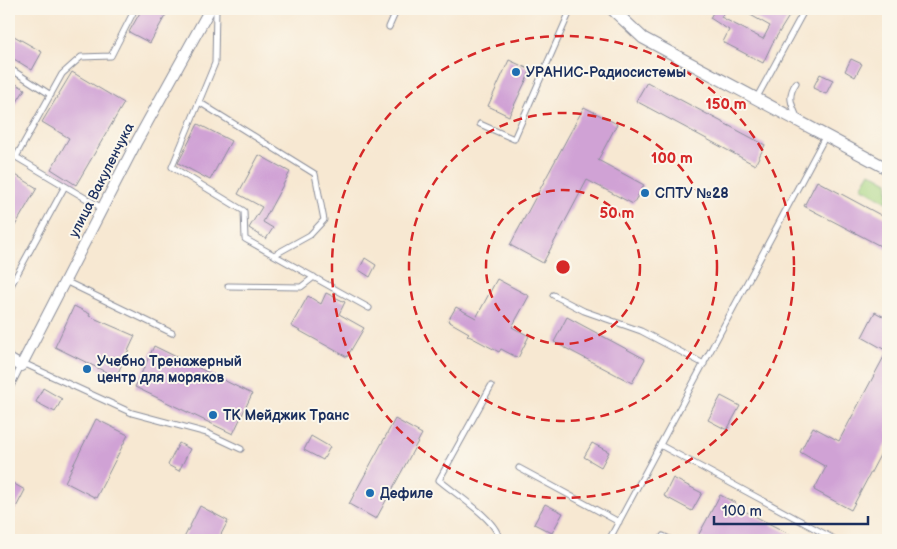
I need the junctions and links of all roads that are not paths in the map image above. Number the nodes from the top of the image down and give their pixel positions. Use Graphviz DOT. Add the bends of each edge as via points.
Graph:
graph roads {
  1 [pos="135,9"];
  2 [pos="210,9"];
  3 [pos="216,9"];
  4 [pos="397,9"];
  5 [pos="571,9"];
  6 [pos="612,9"];
  7 [pos="805,9"];
  8 [pos="389,28"];
  9 [pos="9,68"];
  10 [pos="796,82"];
  11 [pos="51,94"];
  12 [pos="756,100"];
  13 [pos="199,102"];
  14 [pos="480,124"];
  15 [pos="800,124"];
  16 [pos="825,137"];
  17 [pos="9,153"];
  18 [pos="16,157"];
  19 [pos="888,169"];
  20 [pos="65,186"];
  21 [pos="102,208"];
  22 [pos="274,255"];
  23 [pos="314,277"];
  24 [pos="65,281"];
  25 [pos="228,286"];
  26 [pos="9,289"];
  27 [pos="553,295"];
  28 [pos="369,308"];
  29 [pos="172,333"];
  30 [pos="9,359"];
  31 [pos="704,364"];
  32 [pos="22,365"];
  33 [pos="491,386"];
  34 [pos="9,390"];
  35 [pos="660,445"];
  36 [pos="241,449"];
  37 [pos="519,468"];
  38 [pos="619,522"];
  39 [pos="663,536"];
  40 [pos="499,540"];
  41 [pos="609,540"];
  42 [pos="671,540"];
  43 [pos="836,540"];
  1 -- 11 [label="lane" via="111,56 82,57 62,74"];
  2 -- 21 [label="street, улица Вакуленчука"];
  3 -- 13 [label="lane" via="215,63"];
  4 -- 8 [label="lane"];
  5 -- 14 [label="lane" via="514,139"];
  6 -- 12 [label="street" via="642,38"];
  7 -- 12 [label="lane"];
  9 -- 11 [label="lane"];
  10 -- 15 [label="lane" via="790,92 790,102"];
  11 -- 18 [label="lane"];
  12 -- 15 [label="street"];
  13 -- 22 [label="lane" via="172,167 244,211 245,239"];
  13 -- 22 [label="lane" via="314,174 324,220 310,235"];
  15 -- 16 [label="street"];
  16 -- 19 [label="street"];
  16 -- 31 [label="lane"];
  17 -- 18 [label="lane"];
  18 -- 20 [label="lane"];
  20 -- 21 [label="lane"];
  20 -- 26 [label="lane"];
  21 -- 24 [label="street, улица Вакуленчука"];
  22 -- 23 [label="lane"];
  23 -- 25 [label="lane" via="301,287"];
  23 -- 28 [label="lane"];
  24 -- 29 [label="lane"];
  24 -- 32 [label="street, улица Вакуленчука"];
  27 -- 31 [label="lane" via="641,331"];
  30 -- 32 [label="street"];
  31 -- 35 [label="lane"];
  32 -- 34 [label="lane"];
  32 -- 36 [label="lane" via="132,413 207,433"];
  33 -- 40 [label="lane" via="438,480 486,515"];
  35 -- 38 [label="lane"];
  35 -- 43 [label="lane"];
  37 -- 38 [label="lane"];
  38 -- 41 [label="lane"];
  39 -- 42 [label="lane"];
}
